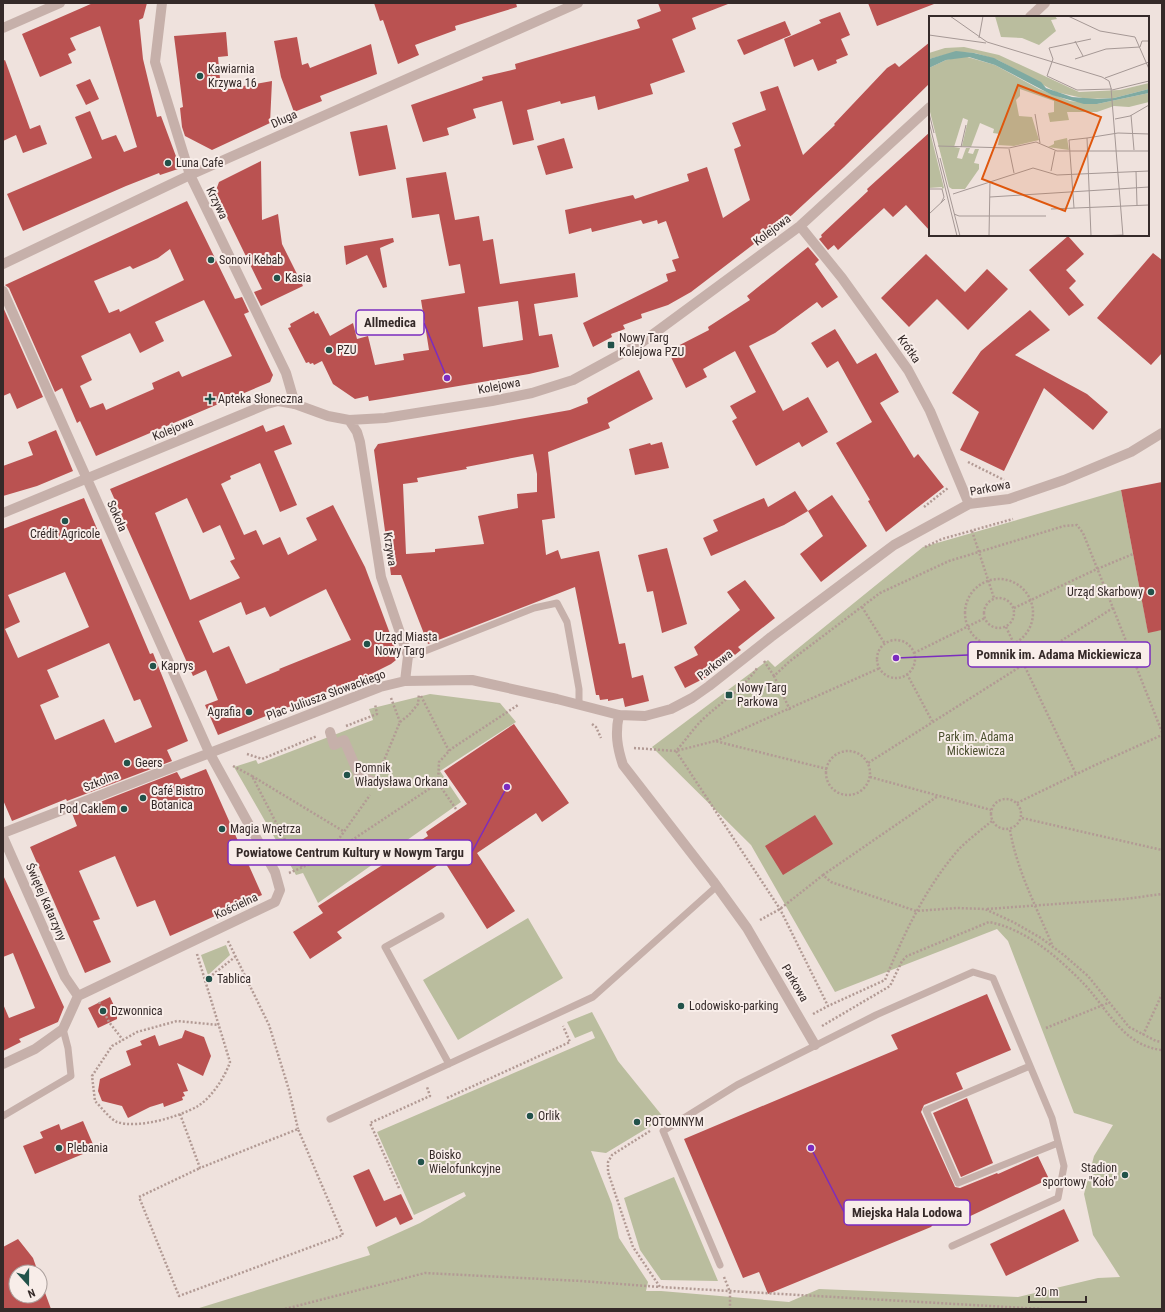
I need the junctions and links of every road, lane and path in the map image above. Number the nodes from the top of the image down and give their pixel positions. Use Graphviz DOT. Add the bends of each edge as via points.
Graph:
graph roads {
  1 [pos="60,3"];
  2 [pos="162,3"];
  3 [pos="578,3"];
  4 [pos="1045,3"];
  5 [pos="1031,16"];
  6 [pos="3,28"];
  7 [pos="929,108"];
  8 [pos="190,175"];
  9 [pos="800,226"];
  10 [pos="3,264"];
  11 [pos="3,291"];
  12 [pos="294,404"];
  13 [pos="349,420"];
  14 [pos="1162,433"];
  15 [pos="968,462"];
  16 [pos="87,479"];
  17 [pos="1004,480"];
  18 [pos="947,483"];
  19 [pos="969,504"];
  20 [pos="924,507"];
  21 [pos="3,513"];
  22 [pos="1013,519"];
  23 [pos="972,531"];
  24 [pos="922,548"];
  25 [pos="979,552"];
  26 [pos="1133,554"];
  27 [pos="1097,569"];
  28 [pos="988,581"];
  29 [pos="994,598"];
  30 [pos="1030,599"];
  31 [pos="862,607"];
  32 [pos="1014,608"];
  33 [pos="1113,608"];
  34 [pos="985,618"];
  35 [pos="968,627"];
  36 [pos="1006,627"];
  37 [pos="1014,643"];
  38 [pos="885,644"];
  39 [pos="914,653"];
  40 [pos="768,655"];
  41 [pos="408,656"];
  42 [pos="763,660"];
  43 [pos="1023,664"];
  44 [pos="880,668"];
  45 [pos="907,674"];
  46 [pos="774,676"];
  47 [pos="405,681"];
  48 [pos="397,697"];
  49 [pos="391,698"];
  50 [pos="384,700"];
  51 [pos="379,701"];
  52 [pos="519,704"];
  53 [pos="579,705"];
  54 [pos="790,710"];
  55 [pos="619,715"];
  56 [pos="932,721"];
  57 [pos="400,722"];
  58 [pos="591,723"];
  59 [pos="330,732"];
  60 [pos="1162,734"];
  61 [pos="715,741"];
  62 [pos="603,742"];
  63 [pos="627,746"];
  64 [pos="449,751"];
  65 [pos="676,751"];
  66 [pos="209,752"];
  67 [pos="244,753"];
  68 [pos="235,760"];
  69 [pos="868,762"];
  70 [pos="231,765"];
  71 [pos="827,769"];
  72 [pos="232,772"];
  73 [pos="1076,774"];
  74 [pos="252,776"];
  75 [pos="870,777"];
  76 [pos="374,782"];
  77 [pos="438,783"];
  78 [pos="938,796"];
  79 [pos="1018,803"];
  80 [pos="456,809"];
  81 [pos="991,810"];
  82 [pos="1022,818"];
  83 [pos="992,821"];
  84 [pos="1010,830"];
  85 [pos="343,831"];
  86 [pos="3,833"];
  87 [pos="3,837"];
  88 [pos="1162,850"];
  89 [pos="326,857"];
  90 [pos="285,866"];
  91 [pos="302,867"];
  92 [pos="289,873"];
  93 [pos="823,875"];
  94 [pos="291,879"];
  95 [pos="276,880"];
  96 [pos="717,886"];
  97 [pos="1162,894"];
  98 [pos="1035,906"];
  99 [pos="780,909"];
  100 [pos="985,909"];
  101 [pos="916,911"];
  102 [pos="441,916"];
  103 [pos="747,928"];
  104 [pos="221,941"];
  105 [pos="1053,948"];
  106 [pos="203,950"];
  107 [pos="197,954"];
  108 [pos="190,957"];
  109 [pos="235,957"];
  110 [pos="206,980"];
  111 [pos="1162,994"];
  112 [pos="78,996"];
  113 [pos="97,997"];
  114 [pos="1108,1003"];
  115 [pos="828,1006"];
  116 [pos="802,1020"];
  117 [pos="561,1022"];
  118 [pos="219,1025"];
  119 [pos="1046,1028"];
  120 [pos="63,1029"];
  121 [pos="1143,1035"];
  122 [pos="123,1040"];
  123 [pos="1162,1042"];
  124 [pos="815,1045"];
  125 [pos="3,1064"];
  126 [pos="449,1064"];
  127 [pos="1030,1066"];
  128 [pos="425,1084"];
  129 [pos="448,1098"];
  130 [pos="180,1114"];
  131 [pos="3,1116"];
  132 [pos="330,1119"];
  133 [pos="654,1128"];
  134 [pos="298,1129"];
  135 [pos="1058,1143"];
  136 [pos="200,1168"];
  137 [pos="399,1188"];
  138 [pos="952,1246"];
  139 [pos="720,1265"];
  140 [pos="660,1287"];
  141 [pos="730,1292"];
  142 [pos="285,1309"];
  143 [pos="730,1309"];
  144 [pos="1042,1309"];
  1 -- 6 [label="street"];
  2 -- 8 [label="street, Krzywa" via="155,62"];
  3 -- 8 [label="street, Długa"];
  4 -- 5 [label="street"];
  7 -- 9 [label="street, Kolejowa"];
  8 -- 10 [label="street, Długa"];
  8 -- 12 [label="street, Krzywa" via="286,374"];
  9 -- 13 [label="street, Kolejowa" via="641,343 574,380 532,393 492,401 385,418"];
  9 -- 19 [label="street, Krótka" via="842,278 908,370 930,411"];
  11 -- 16 [label="street, Sokoła"];
  12 -- 13 [label="street, Kolejowa" via="328,416"];
  12 -- 16 [label="street, Kolejowa" via="278,401 267,404"];
  13 -- 41 [label="street, Krzywa" via="360,442 381,577"];
  14 -- 19 [label="street, Parkowa" via="1131,452 1064,480 1009,499"];
  15 -- 17 [label="path"];
  16 -- 21 [label="street, Kolejowa"];
  16 -- 66 [label="street, Sokoła"];
  18 -- 20 [label="path" via="948,488"];
  19 -- 55 [label="street, Parkowa" via="894,545 692,698 671,709 645,716"];
  22 -- 23 [label="path"];
  23 -- 24 [label="path" via="942,539"];
  23 -- 25 [label="path"];
  25 -- 27 [label="path" via="1064,526 1077,525 1083,533"];
  25 -- 28 [label="path"];
  25 -- 31 [label="path" via="949,561 880,593"];
  26 -- 27 [label="path"];
  27 -- 30 [label="path"];
  27 -- 33 [label="path"];
  28 -- 29 [label="path"];
  28 -- 30 [label="path" via="1013,582 1022,588"];
  28 -- 35 [label="path" via="972,592 967,602 965,613"];
  29 -- 32 [label="path" via="1010,602"];
  29 -- 34 [label="path" via="985,607"];
  30 -- 32 [label="path"];
  30 -- 37 [label="path" via="1032,619 1029,630"];
  31 -- 38 [label="path"];
  31 -- 46 [label="path"];
  32 -- 36 [label="path" via="1015,615"];
  33 -- 43 [label="path"];
  33 -- 60 [label="path"];
  34 -- 35 [label="path"];
  34 -- 36 [label="path" via="992,627"];
  35 -- 37 [label="path" via="980,641 990,646 1001,647"];
  35 -- 39 [label="path"];
  36 -- 37 [label="path"];
  37 -- 43 [label="path"];
  38 -- 39 [label="path" via="892,640 901,640 908,644"];
  38 -- 44 [label="path" via="877,657"];
  39 -- 45 [label="path" via="914,665"];
  40 -- 42 [label="path"];
  41 -- 47 [label="street, Krzywa"];
  41 -- 53 [label="lane" via="534,608 557,603 567,622 579,688"];
  42 -- 46 [label="path"];
  42 -- 65 [label="path" via="749,680 702,720"];
  43 -- 56 [label="path"];
  43 -- 73 [label="path"];
  44 -- 45 [label="path" via="892,678"];
  44 -- 54 [label="path"];
  45 -- 56 [label="path"];
  46 -- 54 [label="path"];
  47 -- 53 [label="street, Plac Juliusza Słowackiego" via="472,680"];
  47 -- 66 [label="street, Plac Juliusza Słowackiego" via="380,687"];
  48 -- 49 [label="path"];
  49 -- 50 [label="path"];
  49 -- 57 [label="path"];
  51 -- 59 [label="path" via="374,702 377,714"];
  52 -- 64 [label="path"];
  53 -- 55 [label="street, Plac Juliusza Słowackiego"];
  54 -- 61 [label="path"];
  55 -- 96 [label="street, Parkowa" via="616,730 617,747 623,766"];
  56 -- 69 [label="path"];
  57 -- 64 [label="path" via="410,715 418,704 419,692"];
  57 -- 76 [label="path"];
  58 -- 62 [label="path" via="596,727"];
  59 -- 67 [label="path" via="262,759"];
  59 -- 76 [label="street" via="334,745 344,740 359,775"];
  60 -- 73 [label="path"];
  61 -- 65 [label="path"];
  61 -- 71 [label="path"];
  63 -- 65 [label="path" via="642,750"];
  64 -- 77 [label="path" via="439,762"];
  65 -- 99 [label="path"];
  66 -- 86 [label="street, Szkolna"];
  66 -- 95 [label="street, Kościelna" via="275,872"];
  68 -- 70 [label="path"];
  69 -- 71 [label="path" via="856,752 840,751 828,761"];
  69 -- 75 [label="path"];
  70 -- 72 [label="path"];
  70 -- 74 [label="path"];
  71 -- 75 [label="path" via="825,776 833,790 847,795 862,790"];
  73 -- 79 [label="path"];
  74 -- 85 [label="path"];
  74 -- 91 [label="path"];
  75 -- 78 [label="path"];
  76 -- 85 [label="path" via="370,788 373,791"];
  77 -- 80 [label="path"];
  77 -- 89 [label="path"];
  78 -- 81 [label="path"];
  78 -- 93 [label="path"];
  79 -- 81 [label="path" via="1007,798 997,801"];
  79 -- 82 [label="path" via="1022,809"];
  81 -- 83 [label="path"];
  82 -- 84 [label="path" via="1018,825"];
  82 -- 88 [label="path"];
  83 -- 84 [label="path" via="1000,828"];
  83 -- 101 [label="path" via="960,848"];
  84 -- 98 [label="path" via="1025,884"];
  85 -- 89 [label="path"];
  87 -- 112 [label="street, Świętej Katarzyny" via="65,978"];
  89 -- 91 [label="path"];
  90 -- 92 [label="path"];
  91 -- 92 [label="path"];
  92 -- 94 [label="path"];
  92 -- 95 [label="path"];
  93 -- 99 [label="path"];
  93 -- 101 [label="path" via="831,882"];
  95 -- 112 [label="street, Kościelna" via="280,890 275,902"];
  96 -- 103 [label="street, Parkowa"];
  96 -- 126 [label="lane" via="593,997"];
  97 -- 98 [label="path"];
  98 -- 100 [label="path"];
  98 -- 105 [label="path"];
  99 -- 103 [label="path"];
  99 -- 115 [label="path"];
  100 -- 101 [label="path"];
  100 -- 105 [label="path" via="1041,938"];
  101 -- 115 [label="path" via="885,980"];
  102 -- 126 [label="lane" via="384,947"];
  103 -- 116 [label="street, Parkowa"];
  104 -- 109 [label="path" via="227,938"];
  105 -- 114 [label="path" via="1088,976"];
  106 -- 107 [label="path"];
  107 -- 108 [label="path"];
  107 -- 110 [label="path"];
  109 -- 110 [label="path"];
  109 -- 134 [label="path" via="268,1025 290,1090"];
  110 -- 118 [label="path"];
  111 -- 121 [label="path"];
  112 -- 120 [label="street"];
  113 -- 122 [label="path" via="109,1022"];
  114 -- 119 [label="path"];
  114 -- 121 [label="path" via="1129,1027"];
  115 -- 116 [label="path"];
  116 -- 124 [label="street, Parkowa"];
  117 -- 129 [label="path" via="570,1042"];
  118 -- 122 [label="path" via="176,1021 137,1032"];
  118 -- 130 [label="path" via="230,1062 225,1077 199,1105"];
  120 -- 125 [label="street" via="35,1049"];
  120 -- 131 [label="lane" via="71,1076"];
  121 -- 123 [label="path"];
  122 -- 130 [label="path" via="112,1046 92,1076 95,1101 117,1122 145,1124"];
  124 -- 127 [label="lane" via="973,972 992,978"];
  124 -- 139 [label="lane" via="737,1085 663,1131"];
  126 -- 132 [label="lane"];
  127 -- 135 [label="lane" via="1052,1118"];
  127 -- 135 [label="lane" via="926,1110 958,1183"];
  128 -- 137 [label="path" via="430,1096 370,1123"];
  130 -- 136 [label="path"];
  133 -- 140 [label="path" via="612,1155 608,1162 608,1172 633,1247"];
  134 -- 136 [label="path"];
  134 -- 136 [label="path" via="343,1235 179,1296 139,1197"];
  135 -- 138 [label="lane" via="1064,1166 1058,1198"];
  139 -- 141 [label="path"];
  140 -- 141 [label="path"];
  140 -- 142 [label="path" via="425,1274"];
  141 -- 143 [label="path"];
  141 -- 144 [label="path"];
}
